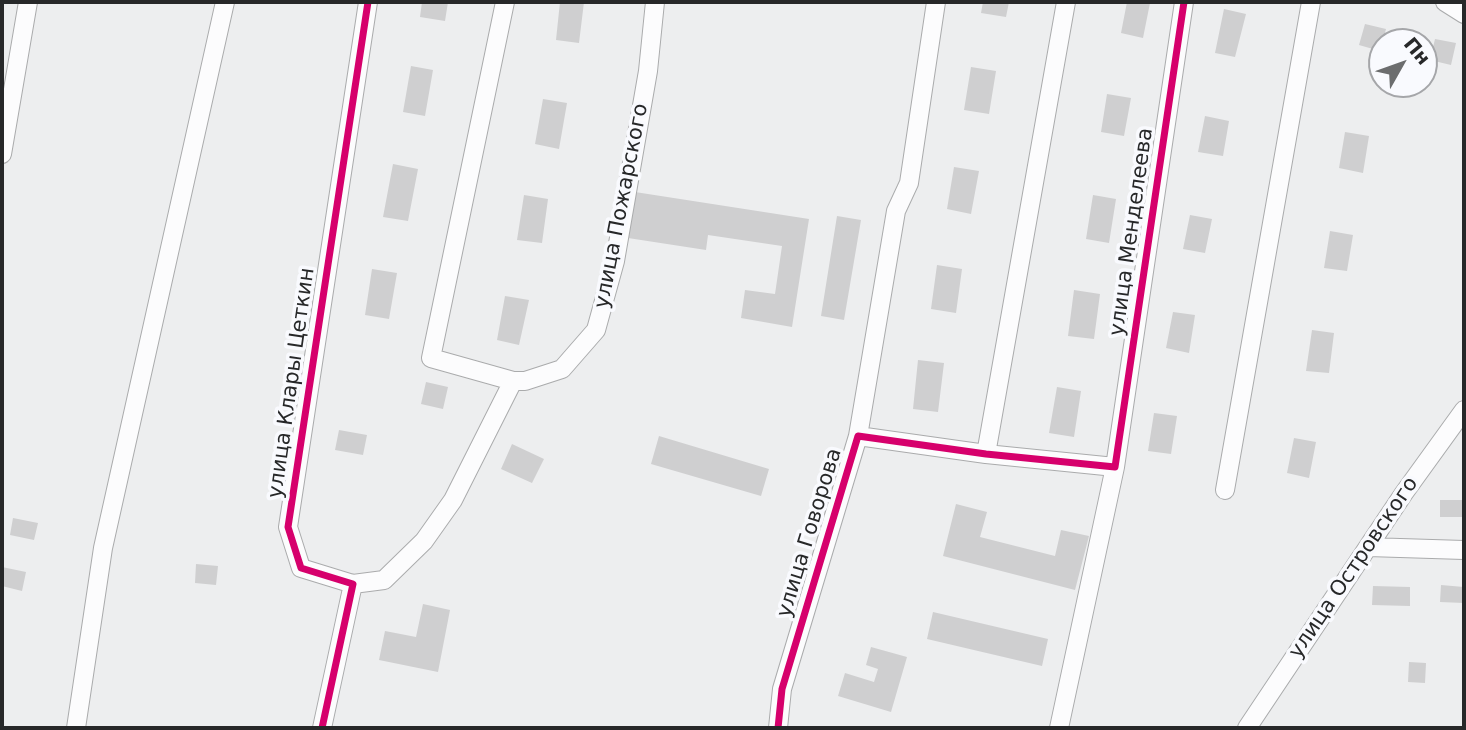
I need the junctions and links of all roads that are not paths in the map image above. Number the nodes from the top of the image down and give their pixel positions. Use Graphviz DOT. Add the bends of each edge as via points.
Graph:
graph roads {
  1 [pos="28,2"];
  2 [pos="225,2"];
  3 [pos="368,2"];
  4 [pos="505,2"];
  5 [pos="655,2"];
  6 [pos="936,2"];
  7 [pos="1066,2"];
  8 [pos="1184,2"];
  9 [pos="1311,2"];
  10 [pos="1445,2"];
  11 [pos="1464,14"];
  12 [pos="2,154"];
  13 [pos="513,381"];
  14 [pos="1464,410"];
  15 [pos="858,436"];
  16 [pos="986,454"];
  17 [pos="1115,467"];
  18 [pos="1225,490"];
  19 [pos="1368,547"];
  20 [pos="1464,550"];
  21 [pos="353,583"];
  22 [pos="76,728"];
  23 [pos="322,728"];
  24 [pos="778,728"];
  25 [pos="1059,728"];
  26 [pos="1247,728"];
  1 -- 12 [label="street"];
  2 -- 22 [label="street" via="103,548"];
  3 -- 21 [label="street, улица Клары Цеткин" via="288,527 302,568"];
  4 -- 13 [label="street" via="431,358"];
  5 -- 13 [label="street, улица Пожарского" via="618,247 596,330 562,369"];
  6 -- 15 [label="street, улица Говорова" via="909,183 895,211"];
  7 -- 16 [label="street"];
  8 -- 17 [label="street, улица Менделеева"];
  9 -- 18 [label="street"];
  10 -- 11 [label="street"];
  13 -- 21 [label="street" via="453,500 424,541 384,580"];
  14 -- 19 [label="street, улица Островского"];
  15 -- 16 [label="street, улица Говорова"];
  15 -- 24 [label="street, улица Говорова" via="782,689"];
  16 -- 17 [label="street, улица Говорова"];
  17 -- 25 [label="street, улица Менделеева"];
  19 -- 20 [label="street"];
  19 -- 26 [label="street, улица Островского"];
  21 -- 23 [label="street"];
}
